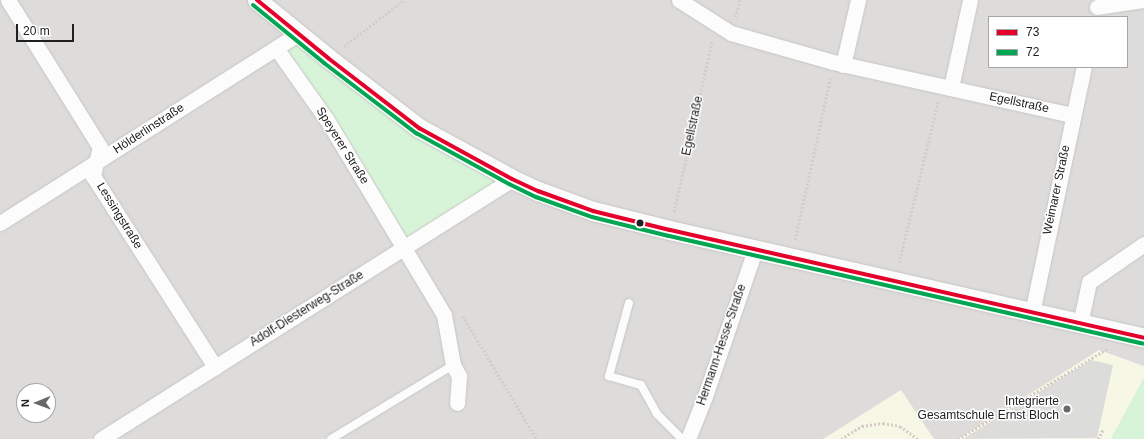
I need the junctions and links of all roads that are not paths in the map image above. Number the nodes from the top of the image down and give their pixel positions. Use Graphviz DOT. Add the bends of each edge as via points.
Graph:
graph roads {
  1 [pos="8,0"];
  2 [pos="257,0"];
  3 [pos="679,0"];
  4 [pos="858,0"];
  5 [pos="970,0"];
  6 [pos="1143,0"];
  7 [pos="1096,8"];
  8 [pos="298,34"];
  9 [pos="276,48"];
  10 [pos="838,64"];
  11 [pos="1084,68"];
  12 [pos="946,87"];
  13 [pos="1073,115"];
  14 [pos="96,164"];
  15 [pos="512,178"];
  16 [pos="0,223"];
  17 [pos="1144,244"];
  18 [pos="405,247"];
  19 [pos="755,250"];
  20 [pos="629,303"];
  21 [pos="1032,313"];
  22 [pos="1080,324"];
  23 [pos="1137,336"];
  24 [pos="453,365"];
  25 [pos="215,367"];
  26 [pos="457,404"];
  27 [pos="101,439"];
  28 [pos="331,439"];
  29 [pos="682,439"];
  30 [pos="688,439"];
  1 -- 14 [label="street, Lessingstraße" via="100,147"];
  2 -- 8 [label="street"];
  3 -- 10 [label="street, Egellstraße" via="731,33"];
  4 -- 10 [label="street"];
  5 -- 12 [label="street"];
  6 -- 7 [label="street"];
  8 -- 9 [label="street, Hölderlinstraße"];
  8 -- 15 [label="street" via="419,128"];
  9 -- 14 [label="street, Hölderlinstraße"];
  9 -- 18 [label="street, Speyerer Straße" via="327,120"];
  10 -- 12 [label="street, Egellstraße"];
  11 -- 13 [label="street, Weimarer Straße"];
  12 -- 13 [label="street, Egellstraße"];
  13 -- 21 [label="street, Weimarer Straße"];
  14 -- 16 [label="street, Hölderlinstraße"];
  14 -- 25 [label="street, Lessingstraße" via="93,176"];
  15 -- 18 [label="street, Adolf-Diesterweg-Straße"];
  15 -- 19 [label="street" via="538,191 593,211"];
  17 -- 22 [label="street" via="1089,282"];
  18 -- 24 [label="street, Speyerer Straße" via="444,315"];
  18 -- 25 [label="street, Adolf-Diesterweg-Straße"];
  19 -- 21 [label="street"];
  19 -- 30 [label="street, Hermann-Hesse-Straße"];
  20 -- 29 [label="lane" via="609,376 641,385 657,414"];
  21 -- 22 [label="street"];
  22 -- 23 [label="street"];
  24 -- 26 [label="street, Speyerer Straße" via="459,376"];
  24 -- 28 [label="lane"];
  25 -- 27 [label="street, Adolf-Diesterweg-Straße"];
}
